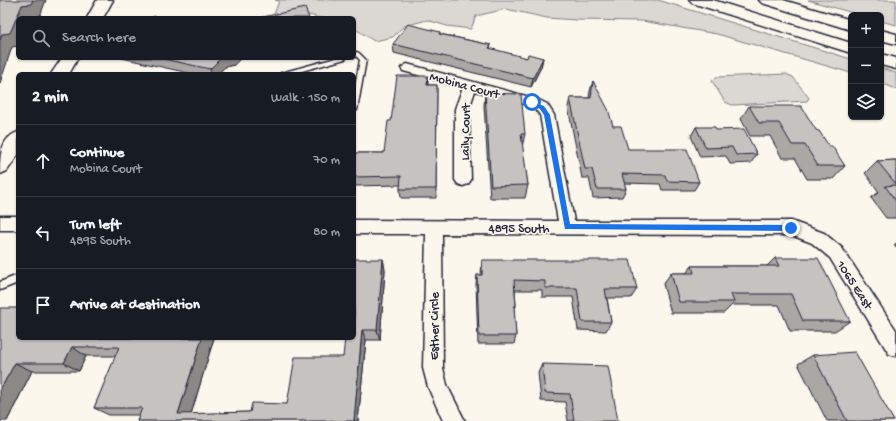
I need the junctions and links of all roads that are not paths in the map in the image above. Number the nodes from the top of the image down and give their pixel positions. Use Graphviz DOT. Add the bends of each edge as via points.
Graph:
graph roads {
  1 [pos="105,0"];
  2 [pos="697,0"];
  3 [pos="766,0"];
  4 [pos="96,16"];
  5 [pos="848,24"];
  6 [pos="884,36"];
  7 [pos="896,39"];
  8 [pos="848,47"];
  9 [pos="356,54"];
  10 [pos="69,60"];
  11 [pos="336,60"];
  12 [pos="884,60"];
  13 [pos="896,64"];
  14 [pos="407,68"];
  15 [pos="61,72"];
  16 [pos="290,72"];
  17 [pos="470,85"];
  18 [pos="356,99"];
  19 [pos="16,142"];
  20 [pos="0,166"];
  21 [pos="463,180"];
  22 [pos="0,223"];
  23 [pos="16,223"];
  24 [pos="356,227"];
  25 [pos="434,227"];
  26 [pos="567,227"];
  27 [pos="804,232"];
  28 [pos="16,280"];
  29 [pos="0,286"];
  30 [pos="896,347"];
  31 [pos="454,421"];
  1 -- 4 [label="main road"];
  2 -- 8 [label="main road"];
  3 -- 5 [label="main road"];
  6 -- 7 [label="main road"];
  9 -- 18 [label="lane" via="363,60"];
  10 -- 15 [label="main road"];
  11 -- 16 [label="lane"];
  12 -- 13 [label="main road"];
  14 -- 17 [label="street, Mobina Court"];
  17 -- 21 [label="street, Laily Court" via="462,109"];
  17 -- 26 [label="street, Mobina Court" via="532,102 544,110"];
  19 -- 20 [label="main road"];
  22 -- 23 [label="street"];
  24 -- 25 [label="street, 4895 South"];
  25 -- 26 [label="street, 4895 South"];
  25 -- 31 [label="street, Esther Circle" via="433,368 438,387"];
  26 -- 27 [label="street, 4895 South" via="778,227"];
  27 -- 30 [label="street, 1065 East" via="818,238 836,253"];
  28 -- 29 [label="lane"];
}
